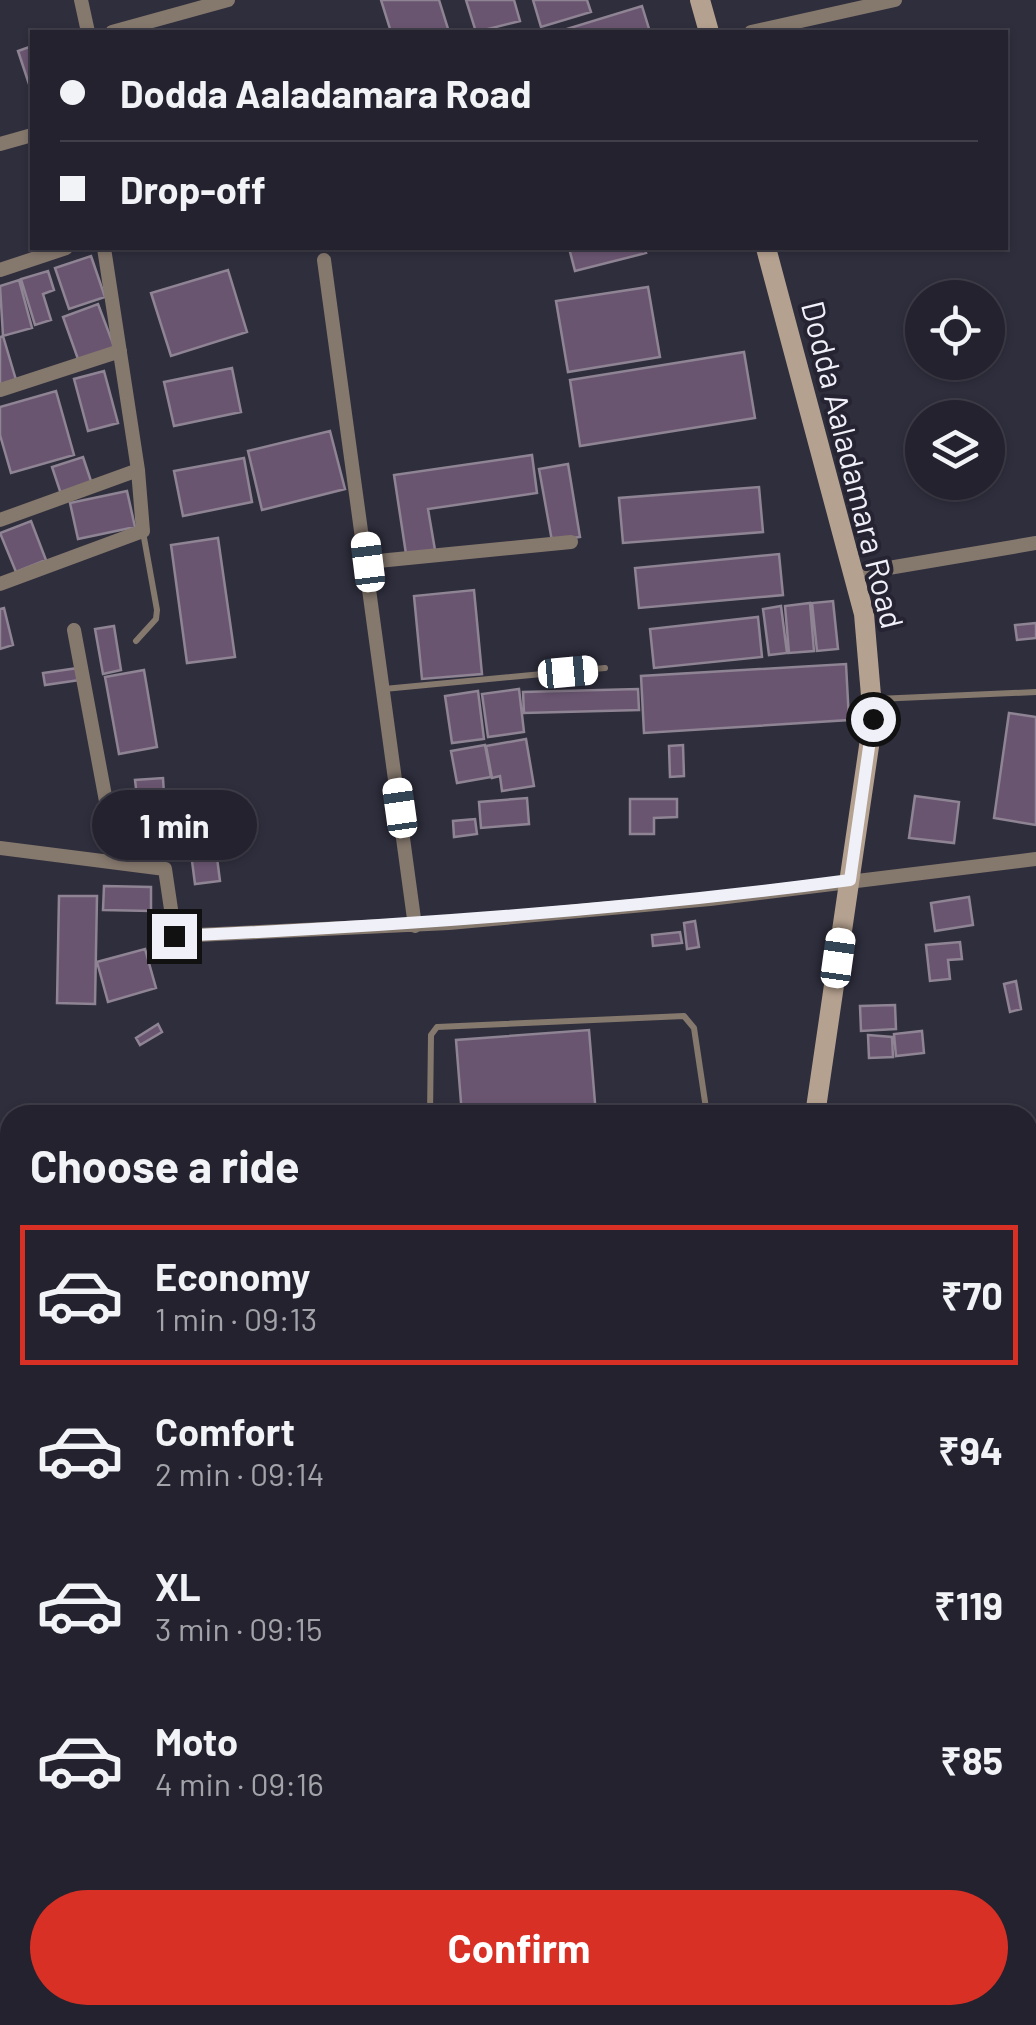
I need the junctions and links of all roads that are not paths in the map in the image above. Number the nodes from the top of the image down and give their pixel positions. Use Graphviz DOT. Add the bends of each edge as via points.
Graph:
graph roads {
  1 [pos="81,0"];
  2 [pos="228,0"];
  3 [pos="700,0"];
  4 [pos="895,0"];
  5 [pos="88,30"];
  6 [pos="119,30"];
  7 [pos="708,30"];
  8 [pos="759,30"];
  9 [pos="30,136"];
  10 [pos="0,144"];
  11 [pos="60,250"];
  12 [pos="104,250"];
  13 [pos="767,250"];
  14 [pos="324,260"];
  15 [pos="0,270"];
  16 [pos="120,350"];
  17 [pos="0,390"];
  18 [pos="138,470"];
  19 [pos="0,520"];
  20 [pos="143,530"];
  21 [pos="572,542"];
  22 [pos="1036,542"];
  23 [pos="368,562"];
  24 [pos="853,574"];
  25 [pos="0,584"];
  26 [pos="74,630"];
  27 [pos="136,641"];
  28 [pos="605,668"];
  29 [pos="384,689"];
  30 [pos="1036,692"];
  31 [pos="871,699"];
  32 [pos="0,848"];
  33 [pos="1036,859"];
  34 [pos="117,860"];
  35 [pos="850,880"];
  36 [pos="414,926"];
  37 [pos="430,1105"];
  38 [pos="706,1105"];
  39 [pos="816,1105"];
  1 -- 5 [label="street"];
  2 -- 6 [label="street"];
  3 -- 7 [label="main road"];
  4 -- 8 [label="street"];
  9 -- 10 [label="street"];
  11 -- 15 [label="street"];
  12 -- 16 [label="street"];
  13 -- 24 [label="main road, Dodda Aaladamara Road"];
  14 -- 23 [label="street"];
  16 -- 17 [label="street"];
  16 -- 18 [label="street"];
  18 -- 19 [label="street"];
  18 -- 20 [label="street"];
  20 -- 25 [label="street"];
  20 -- 27 [label="lane" via="157,610"];
  21 -- 23 [label="street"];
  22 -- 24 [label="street"];
  23 -- 29 [label="street"];
  24 -- 31 [label="main road, Dodda Aaladamara Road" via="864,614"];
  26 -- 34 [label="street"];
  28 -- 29 [label="lane"];
  29 -- 36 [label="street"];
  30 -- 31 [label="lane"];
  31 -- 35 [label="main road, Dodda Aaladamara Road"];
  32 -- 34 [label="street"];
  33 -- 35 [label="street"];
  34 -- 36 [label="street" via="165,869 174,936"];
  35 -- 36 [label="street"];
  35 -- 39 [label="main road, Dodda Aaladamara Road"];
  37 -- 38 [label="lane" via="430,1035 442,1026 684,1016 694,1028"];
}
